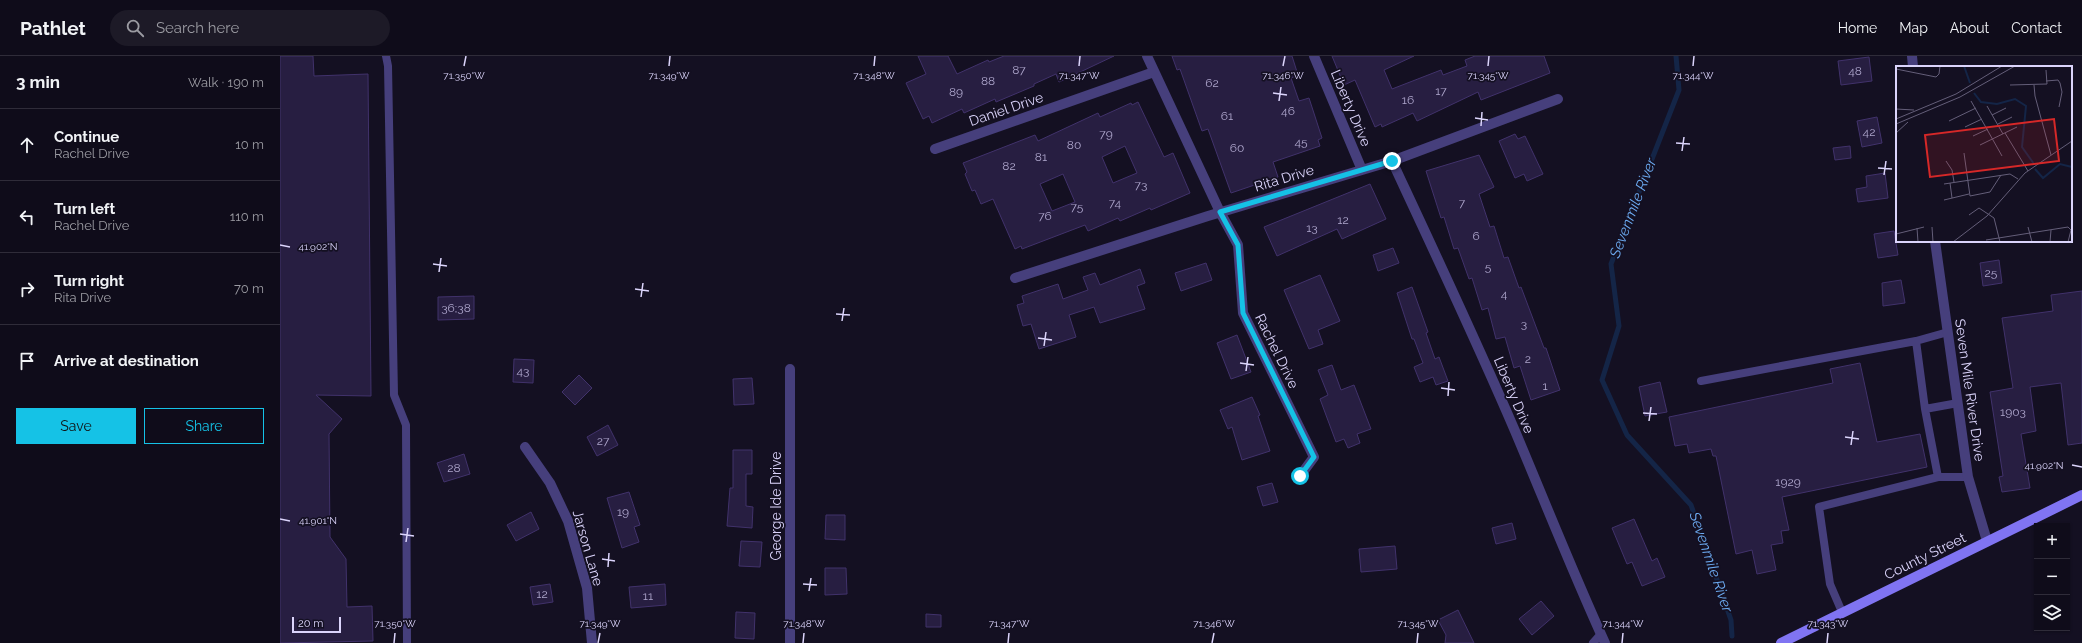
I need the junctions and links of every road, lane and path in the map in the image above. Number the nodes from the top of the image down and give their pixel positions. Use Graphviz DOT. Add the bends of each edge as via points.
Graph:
graph roads {
  1 [pos="386,56"];
  2 [pos="1147,56"];
  3 [pos="1314,56"];
  4 [pos="1912,56"];
  5 [pos="1913,66"];
  6 [pos="1154,72"];
  7 [pos="1558,99"];
  8 [pos="935,149"];
  9 [pos="1392,161"];
  10 [pos="1362,170"];
  11 [pos="1220,212"];
  12 [pos="1935,242"];
  13 [pos="1015,278"];
  14 [pos="1948,332"];
  15 [pos="1916,341"];
  16 [pos="790,369"];
  17 [pos="1701,381"];
  18 [pos="1958,403"];
  19 [pos="1925,410"];
  20 [pos="525,447"];
  21 [pos="1300,476"];
  22 [pos="1938,477"];
  23 [pos="1968,477"];
  24 [pos="2082,495"];
  25 [pos="1987,541"];
  26 [pos="1842,612"];
  27 [pos="1603,639"];
  28 [pos="407,643"];
  29 [pos="592,643"];
  30 [pos="790,643"];
  31 [pos="1593,643"];
  32 [pos="1781,643"];
  1 -- 28 [label="lane" via="394,395 406,426"];
  2 -- 6 [label="street, Rachel Drive"];
  3 -- 10 [label="street, Liberty Drive"];
  4 -- 5 [label="street"];
  6 -- 8 [label="street, Daniel Drive"];
  6 -- 11 [label="street, Rachel Drive"];
  7 -- 9 [label="street, Rita Drive"];
  9 -- 10 [label="street, Rita Drive"];
  9 -- 27 [label="street, Liberty Drive" via="1468,323 1567,560"];
  10 -- 11 [label="street, Rita Drive"];
  11 -- 13 [label="street, Rita Drive"];
  11 -- 21 [label="street, Rachel Drive" via="1238,245 1243,313 1314,457"];
  12 -- 14 [label="street, Seven Mile River Drive"];
  14 -- 15 [label="lane"];
  14 -- 18 [label="street, Seven Mile River Drive"];
  15 -- 17 [label="lane"];
  15 -- 19 [label="lane"];
  16 -- 30 [label="street, George Ide Drive"];
  18 -- 19 [label="lane"];
  18 -- 23 [label="street, Seven Mile River Drive"];
  19 -- 22 [label="lane"];
  20 -- 29 [label="street, Jarson Lane" via="550,483 568,521 587,588"];
  22 -- 23 [label="lane"];
  22 -- 26 [label="lane" via="1819,507 1830,584"];
  23 -- 25 [label="street, Seven Mile River Drive"];
  24 -- 25 [label="main road, County Street"];
  25 -- 26 [label="main road, County Street"];
  26 -- 32 [label="main road, County Street"];
  27 -- 31 [label="lane"];
}
